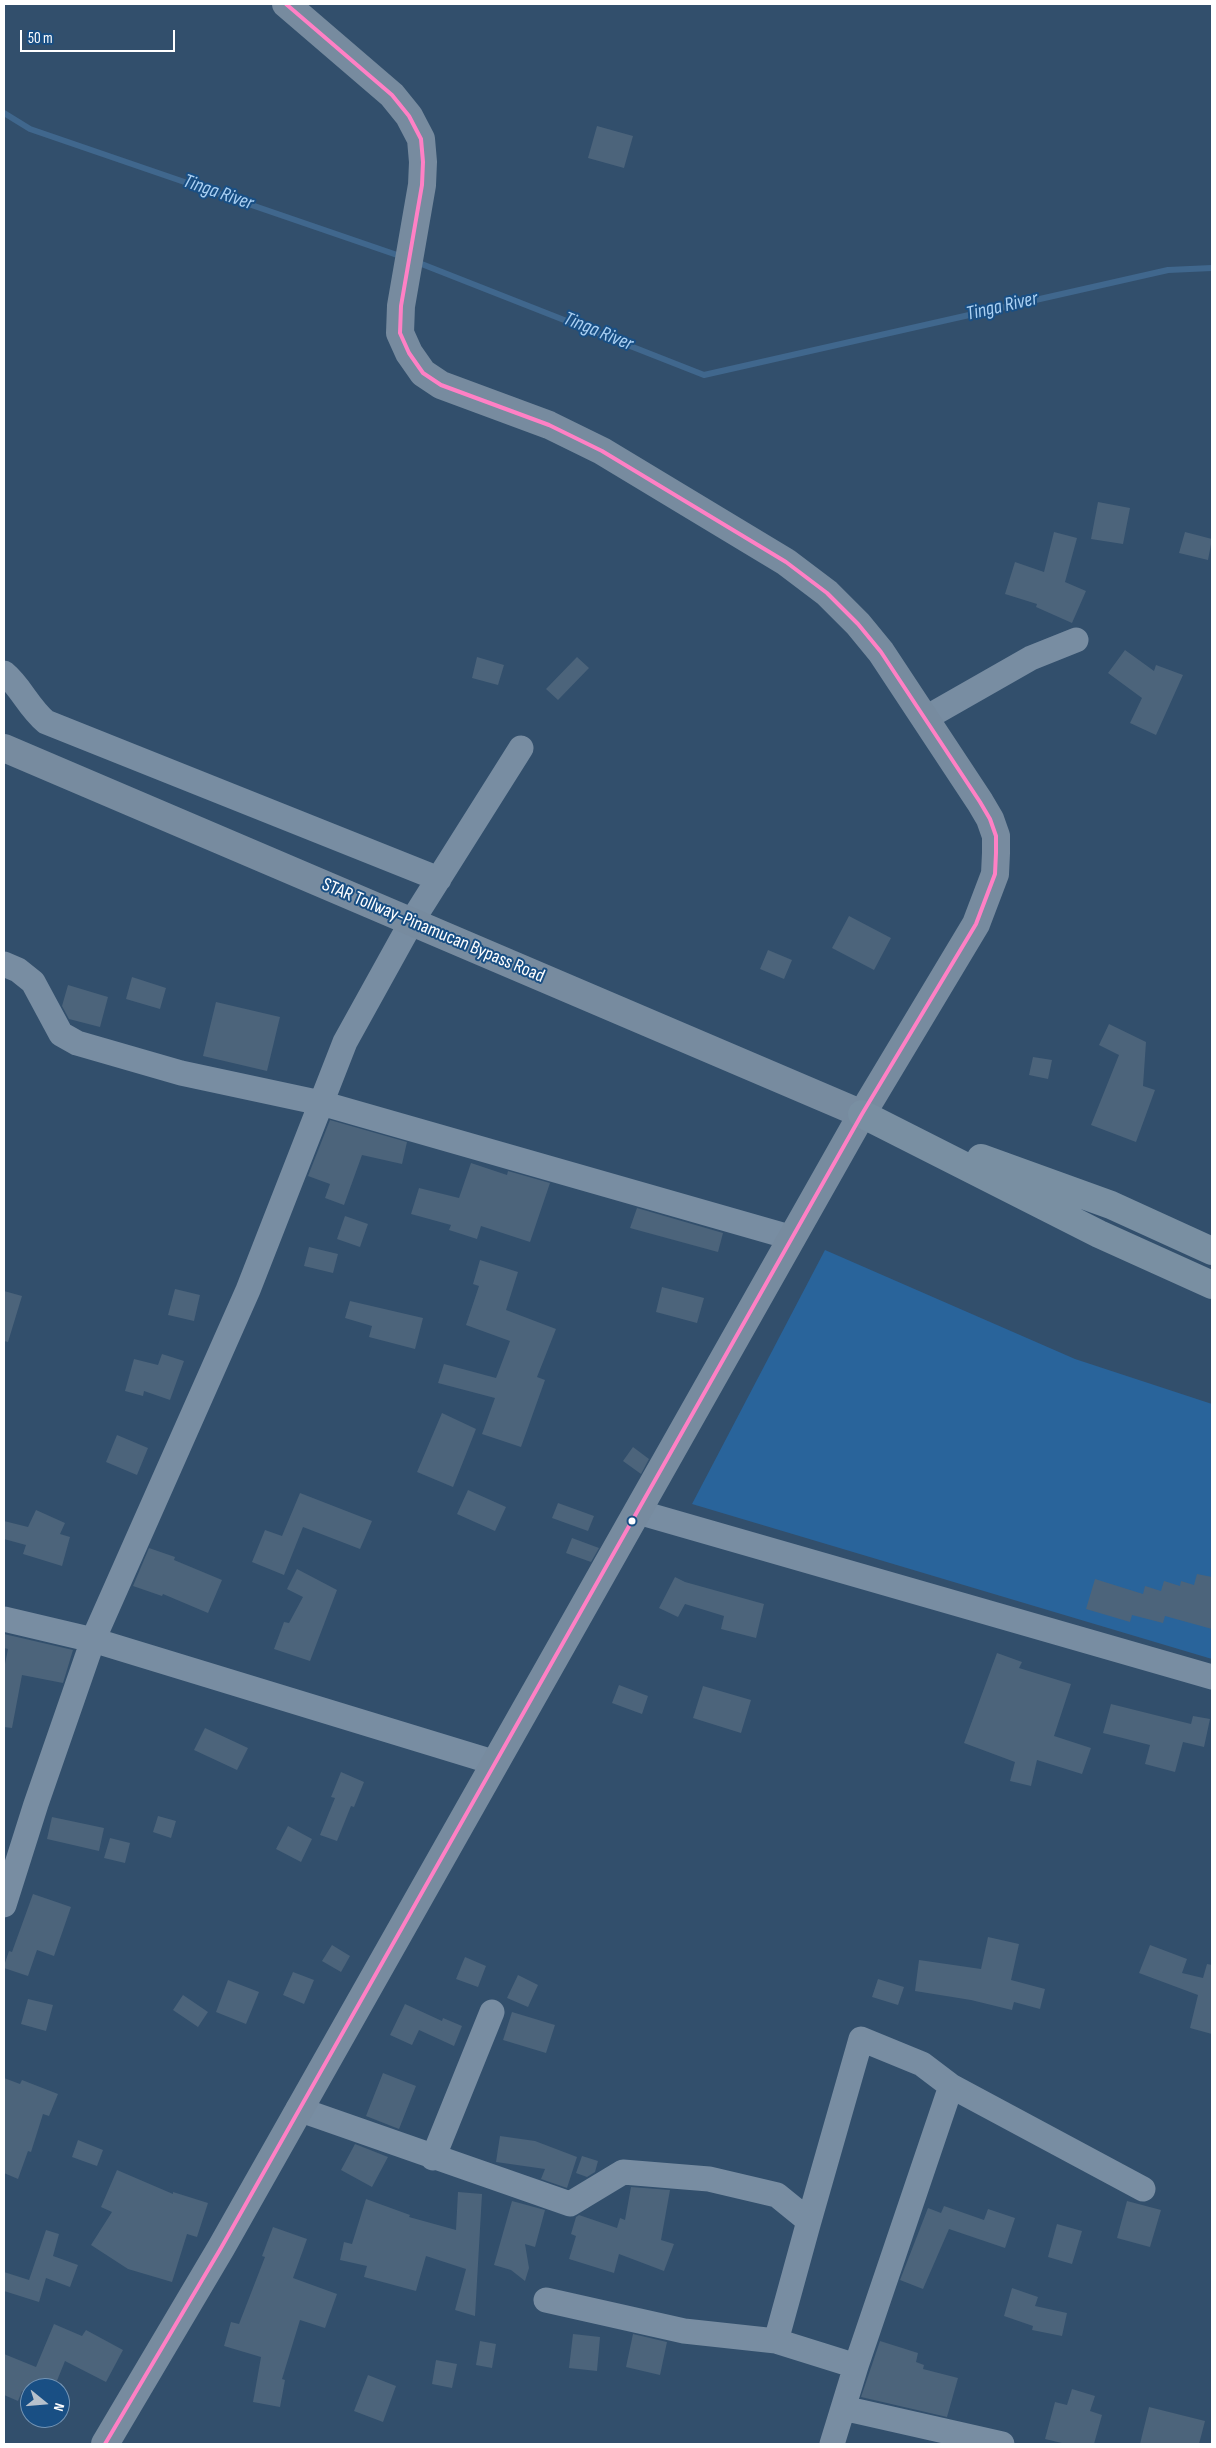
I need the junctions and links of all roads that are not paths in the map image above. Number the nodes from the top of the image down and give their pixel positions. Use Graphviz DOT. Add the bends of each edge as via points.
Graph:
graph roads {
  1 [pos="286,4"];
  2 [pos="1076,640"];
  3 [pos="4,673"];
  4 [pos="924,719"];
  5 [pos="4,748"];
  6 [pos="521,748"];
  7 [pos="439,879"];
  8 [pos="412,921"];
  9 [pos="4,964"];
  10 [pos="321,1103"];
  11 [pos="862,1114"];
  12 [pos="793,1238"];
  13 [pos="1212,1251"];
  14 [pos="1212,1285"];
  15 [pos="638,1512"];
  16 [pos="4,1619"];
  17 [pos="93,1640"];
  18 [pos="1212,1677"];
  19 [pos="496,1763"];
  20 [pos="6,1890"];
  21 [pos="492,2012"];
  22 [pos="951,2086"];
  23 [pos="298,2109"];
  24 [pos="433,2158"];
  25 [pos="1143,2189"];
  26 [pos="809,2221"];
  27 [pos="546,2300"];
  28 [pos="776,2341"];
  29 [pos="856,2366"];
  30 [pos="843,2408"];
  31 [pos="105,2444"];
  32 [pos="832,2444"];
  33 [pos="1002,2444"];
  1 -- 4 [label="main road" via="392,94 421,139 423,162 401,306 400,333 423,373 440,385 549,426 602,451 786,562 826,593 858,624 885,658"];
  2 -- 4 [label="street" via="1032,658"];
  3 -- 7 [label="street" via="46,722"];
  4 -- 11 [label="main road" via="990,819 996,836 995,874 976,924"];
  5 -- 8 [label="main road, STAR Tollway-Pinamucan Bypass Road"];
  6 -- 7 [label="street"];
  7 -- 8 [label="street"];
  8 -- 10 [label="street" via="345,1042"];
  8 -- 11 [label="main road, STAR Tollway-Pinamucan Bypass Road"];
  9 -- 10 [label="street" via="33,982 62,1034 77,1044 181,1073"];
  10 -- 12 [label="street"];
  10 -- 17 [label="street" via="248,1290"];
  11 -- 12 [label="main road"];
  11 -- 13 [label="highway" via="1111,1205"];
  11 -- 14 [label="highway" via="1099,1234"];
  12 -- 15 [label="main road"];
  15 -- 18 [label="street"];
  15 -- 19 [label="main road"];
  16 -- 17 [label="street"];
  17 -- 19 [label="street"];
  17 -- 20 [label="street"];
  19 -- 23 [label="main road"];
  21 -- 24 [label="street"];
  22 -- 25 [label="street"];
  22 -- 26 [label="street" via="922,2064 861,2039"];
  22 -- 29 [label="street"];
  23 -- 24 [label="street"];
  23 -- 31 [label="main road" via="221,2248"];
  24 -- 26 [label="street" via="570,2204 623,2172 709,2179 777,2195"];
  26 -- 28 [label="street"];
  27 -- 28 [label="street" via="684,2331"];
  28 -- 29 [label="street"];
  29 -- 30 [label="street"];
  30 -- 32 [label="street"];
  30 -- 33 [label="street"];
}
